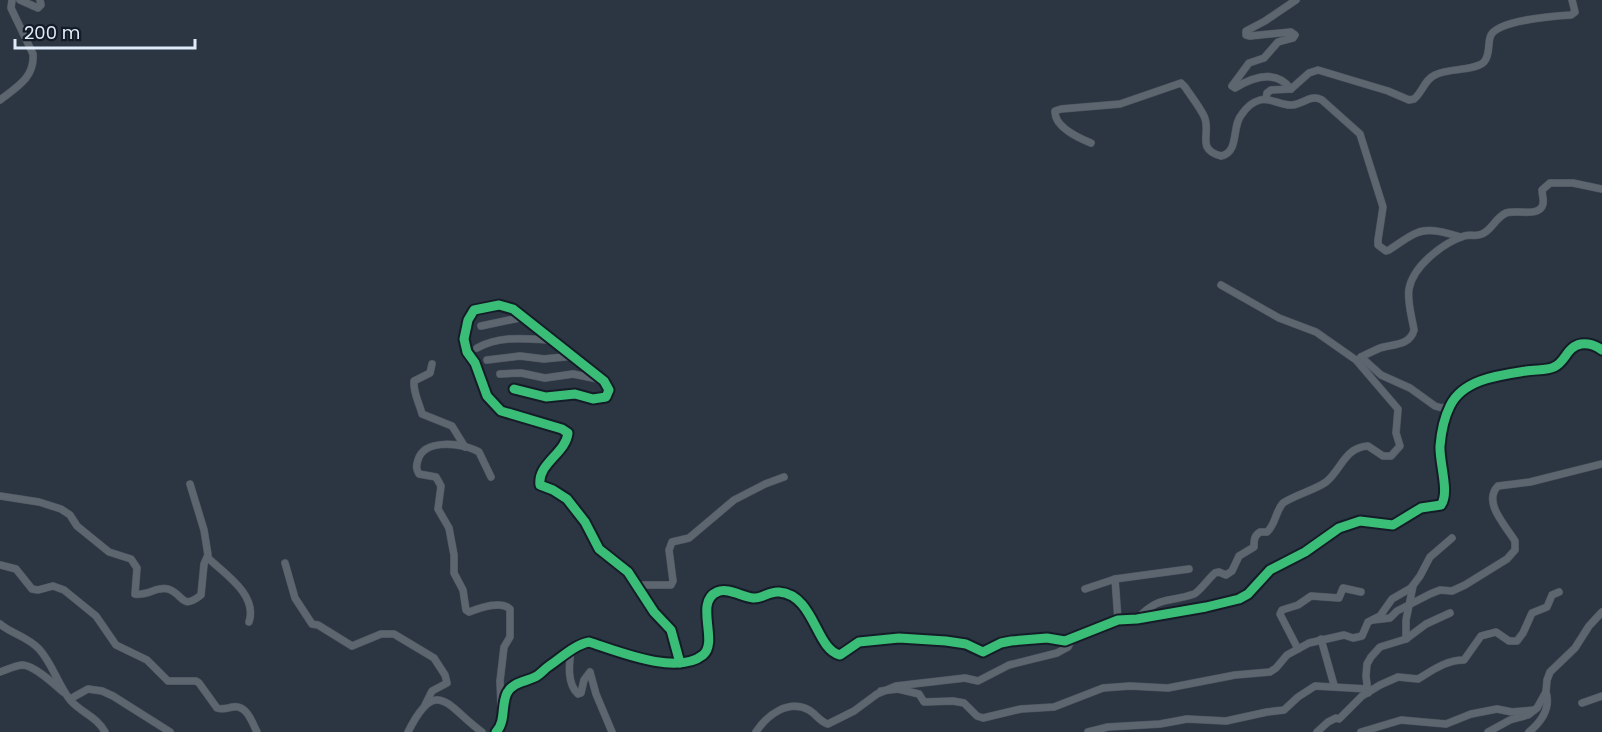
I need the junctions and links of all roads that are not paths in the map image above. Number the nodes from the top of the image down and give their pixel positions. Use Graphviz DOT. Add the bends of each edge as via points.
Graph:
graph roads {
  1 [pos="12,0"];
  2 [pos="20,0"];
  3 [pos="40,0"];
  4 [pos="1296,0"];
  5 [pos="1572,0"];
  6 [pos="1291,89"];
  7 [pos="1266,99"];
  8 [pos="0,100"];
  9 [pos="1091,143"];
  10 [pos="1602,189"];
  11 [pos="1461,237"];
  12 [pos="1221,285"];
  13 [pos="524,317"];
  14 [pos="480,326"];
  15 [pos="553,340"];
  16 [pos="477,348"];
  17 [pos="1602,350"];
  18 [pos="574,356"];
  19 [pos="1359,359"];
  20 [pos="487,360"];
  21 [pos="432,364"];
  22 [pos="500,374"];
  23 [pos="603,380"];
  24 [pos="514,389"];
  25 [pos="1450,406"];
  26 [pos="465,447"];
  27 [pos="1602,464"];
  28 [pos="491,477"];
  29 [pos="784,477"];
  30 [pos="190,484"];
  31 [pos="0,496"];
  32 [pos="1452,538"];
  33 [pos="208,558"];
  34 [pos="285,563"];
  35 [pos="0,565"];
  36 [pos="1189,568"];
  37 [pos="1114,579"];
  38 [pos="638,585"];
  39 [pos="1413,586"];
  40 [pos="1085,588"];
  41 [pos="1361,592"];
  42 [pos="1559,592"];
  43 [pos="1410,605"];
  44 [pos="1602,612"];
  45 [pos="1450,613"];
  46 [pos="1137,618"];
  47 [pos="1118,620"];
  48 [pos="1371,620"];
  49 [pos="249,622"];
  50 [pos="0,624"];
  51 [pos="1072,639"];
  52 [pos="1322,639"];
  53 [pos="1406,639"];
  54 [pos="1298,649"];
  55 [pos="571,650"];
  56 [pos="680,663"];
  57 [pos="0,672"];
  58 [pos="1334,686"];
  59 [pos="1368,691"];
  60 [pos="881,692"];
  61 [pos="1546,692"];
  62 [pos="1602,696"];
  63 [pos="69,698"];
  64 [pos="1582,703"];
  65 [pos="425,705"];
  66 [pos="1534,710"];
  67 [pos="502,713"];
  68 [pos="105,732"];
  69 [pos="170,732"];
  70 [pos="257,732"];
  71 [pos="408,732"];
  72 [pos="482,732"];
  73 [pos="496,732"];
  74 [pos="612,732"];
  75 [pos="756,732"];
  76 [pos="1088,732"];
  77 [pos="1317,732"];
  78 [pos="1360,732"];
  79 [pos="1488,732"];
  80 [pos="1529,732"];
  1 -- 8 [label="street" via="11,8 34,59 27,78"];
  2 -- 3 [label="street" via="38,8"];
  4 -- 6 [label="street" via="1246,31 1250,36 1291,32 1295,35 1278,42 1264,58 1249,63 1232,86 1257,76 1283,81"];
  5 -- 6 [label="street" via="1575,12 1571,15 1542,16 1498,28 1491,36 1484,62 1434,75 1414,99 1318,70"];
  6 -- 7 [label="street" via="1271,90"];
  7 -- 9 [label="street" via="1240,115 1233,147 1221,156 1206,147 1205,118 1181,83 1120,104 1055,111 1056,119 1067,130"];
  7 -- 11 [label="street" via="1291,105 1317,98 1360,134 1383,207 1378,240 1382,249 1389,250 1415,232 1428,229"];
  10 -- 11 [label="street" via="1550,183 1542,190 1540,209 1506,213 1482,234"];
  11 -- 19 [label="street" via="1430,258 1413,279 1409,291 1413,335 1406,342"];
  12 -- 19 [label="street" via="1279,318 1316,332"];
  13 -- 14 [label="street"];
  13 -- 15 [label="street"];
  13 -- 38 [label="street" via="504,304 474,310 465,330 467,352 487,396 497,408 568,434 541,474 540,484 574,506 599,549 625,568"];
  15 -- 16 [label="street" via="518,337"];
  15 -- 18 [label="street"];
  17 -- 25 [label="street" via="1582,344 1570,349 1552,368 1481,380"];
  18 -- 20 [label="street"];
  18 -- 23 [label="street"];
  19 -- 25 [label="street" via="1435,406"];
  19 -- 46 [label="street" via="1398,409 1396,433 1400,446 1396,453 1386,457 1368,446 1356,449 1325,483 1283,503 1273,526 1257,534 1254,547 1242,553 1230,573 1215,573 1196,594 1157,602"];
  21 -- 26 [label="street" via="430,373 414,381 422,414 452,426"];
  22 -- 23 [label="street" via="545,378 573,374"];
  23 -- 24 [label="street" via="609,390 603,399 576,394 546,397"];
  25 -- 46 [label="street" via="1440,447 1445,496 1441,505 1421,508 1393,525 1360,521 1339,528 1270,570 1248,594 1239,598"];
  26 -- 28 [label="street" via="479,452"];
  26 -- 67 [label="street" via="443,445 426,449 418,457 416,468 421,475 436,477 441,486 438,509 448,525 454,573 463,590 466,610 500,605 510,609 510,636 504,647 500,681"];
  27 -- 43 [label="street" via="1498,486 1492,493 1492,506 1515,541 1513,553 1465,585 1452,591 1440,590"];
  29 -- 38 [label="street" via="734,500 689,538 672,542 671,585"];
  30 -- 33 [label="street"];
  31 -- 33 [label="street" via="39,502 67,512 77,526 109,552 135,562 137,594 163,588 184,602 200,597"];
  32 -- 39 [label="street" via="1430,557"];
  33 -- 49 [label="street" via="245,596"];
  34 -- 65 [label="street" via="294,598 312,624 352,646 381,634 394,634 434,658 447,681 445,686 432,691"];
  35 -- 70 [label="street" via="16,568 32,589 53,586 64,590 96,616 116,645 147,660 168,681 199,682 217,708 239,707"];
  36 -- 37 [label="street"];
  37 -- 40 [label="street"];
  37 -- 47 [label="street"];
  38 -- 56 [label="street" via="654,612 671,630"];
  39 -- 43 [label="street"];
  39 -- 48 [label="street" via="1392,599 1380,616"];
  41 -- 54 [label="street" via="1343,588 1339,598 1311,596 1282,610 1282,618"];
  42 -- 59 [label="street" via="1552,595 1547,608 1532,613 1517,640 1509,641 1496,632 1487,633 1464,660 1453,660 1418,679 1394,678"];
  43 -- 48 [label="street" via="1390,618"];
  43 -- 53 [label="street"];
  44 -- 61 [label="street" via="1575,648 1550,672"];
  45 -- 53 [label="street"];
  46 -- 47 [label="street"];
  47 -- 51 [label="street"];
  48 -- 52 [label="street" via="1361,636"];
  50 -- 63 [label="street" via="37,646"];
  51 -- 56 [label="street" via="1011,641 980,652 966,644 899,638 859,642 838,655 792,596 776,592 754,598 720,591 707,608 706,653"];
  51 -- 60 [label="street" via="1057,654 1009,665 978,681 965,678 902,684"];
  52 -- 54 [label="street"];
  52 -- 58 [label="street"];
  53 -- 59 [label="street" via="1380,647 1371,657 1366,676"];
  54 -- 60 [label="street" via="1270,672 1168,688 1103,688 1054,707 1021,709 983,718 964,703 924,702 919,694 904,690"];
  55 -- 56 [label="street" via="589,642 662,664"];
  55 -- 67 [label="street" via="538,676 514,685 506,694"];
  55 -- 74 [label="street" via="574,691 581,693 590,672"];
  57 -- 63 [label="street" via="26,666"];
  58 -- 59 [label="street"];
  58 -- 76 [label="street" via="1315,686 1286,710 1220,722 1187,719"];
  59 -- 77 [label="street" via="1342,717"];
  60 -- 75 [label="street" via="828,724 795,706 770,716"];
  61 -- 66 [label="street"];
  61 -- 80 [label="street" via="1545,714"];
  62 -- 64 [label="street"];
  63 -- 68 [label="street" via="95,718"];
  63 -- 69 [label="street" via="88,689 102,691"];
  65 -- 71 [label="street"];
  65 -- 72 [label="street" via="433,700 446,701"];
  66 -- 78 [label="street" via="1497,709 1446,724 1401,720"];
  66 -- 79 [label="street"];
  67 -- 73 [label="street"];
}
